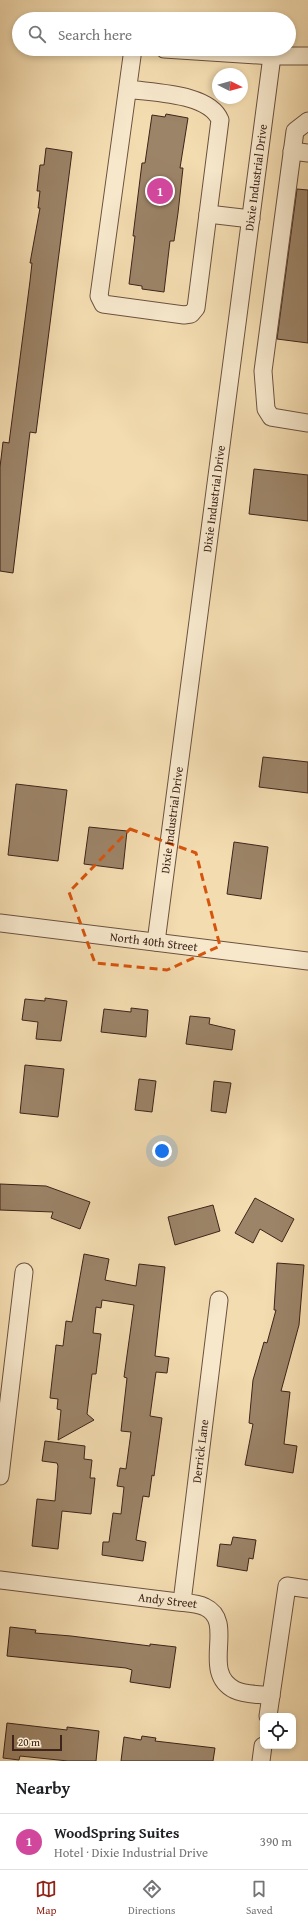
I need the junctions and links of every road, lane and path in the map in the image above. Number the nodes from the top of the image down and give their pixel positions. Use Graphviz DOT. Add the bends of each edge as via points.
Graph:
graph roads {
  1 [pos="132,56"];
  2 [pos="272,56"];
  3 [pos="308,56"];
  4 [pos="128,89"];
  5 [pos="308,121"];
  6 [pos="300,152"];
  7 [pos="208,214"];
  8 [pos="251,219"];
  9 [pos="308,423"];
  10 [pos="0,923"];
  11 [pos="156,942"];
  12 [pos="308,961"];
  13 [pos="24,1272"];
  14 [pos="219,1300"];
  15 [pos="0,1476"];
  16 [pos="0,1580"];
  17 [pos="308,1589"];
  18 [pos="182,1602"];
  19 [pos="271,1696"];
  20 [pos="268,1713"];
  21 [pos="263,1749"];
  22 [pos="261,1761"];
  1 -- 4 [label="street"];
  2 -- 3 [label="street"];
  2 -- 8 [label="street, Dixie Industrial Drive"];
  4 -- 7 [label="street" via="192,98 219,116"];
  4 -- 7 [label="street" via="99,296 103,304 191,314 196,308"];
  5 -- 6 [label="street" via="295,131"];
  6 -- 9 [label="street" via="263,371 266,409 271,417"];
  7 -- 8 [label="street"];
  8 -- 11 [label="street, Dixie Industrial Drive"];
  10 -- 11 [label="street, North 40th Street"];
  11 -- 12 [label="street, North 40th Street"];
  13 -- 15 [label="street"];
  14 -- 18 [label="street, Derrick Lane"];
  16 -- 18 [label="street, Andy Street"];
  17 -- 19 [label="street" via="287,1586"];
  18 -- 19 [label="street, Andy Street" via="206,1607 214,1615 220,1627 217,1660 225,1682 235,1690"];
  19 -- 20 [label="street"];
  21 -- 22 [label="street"];
}
